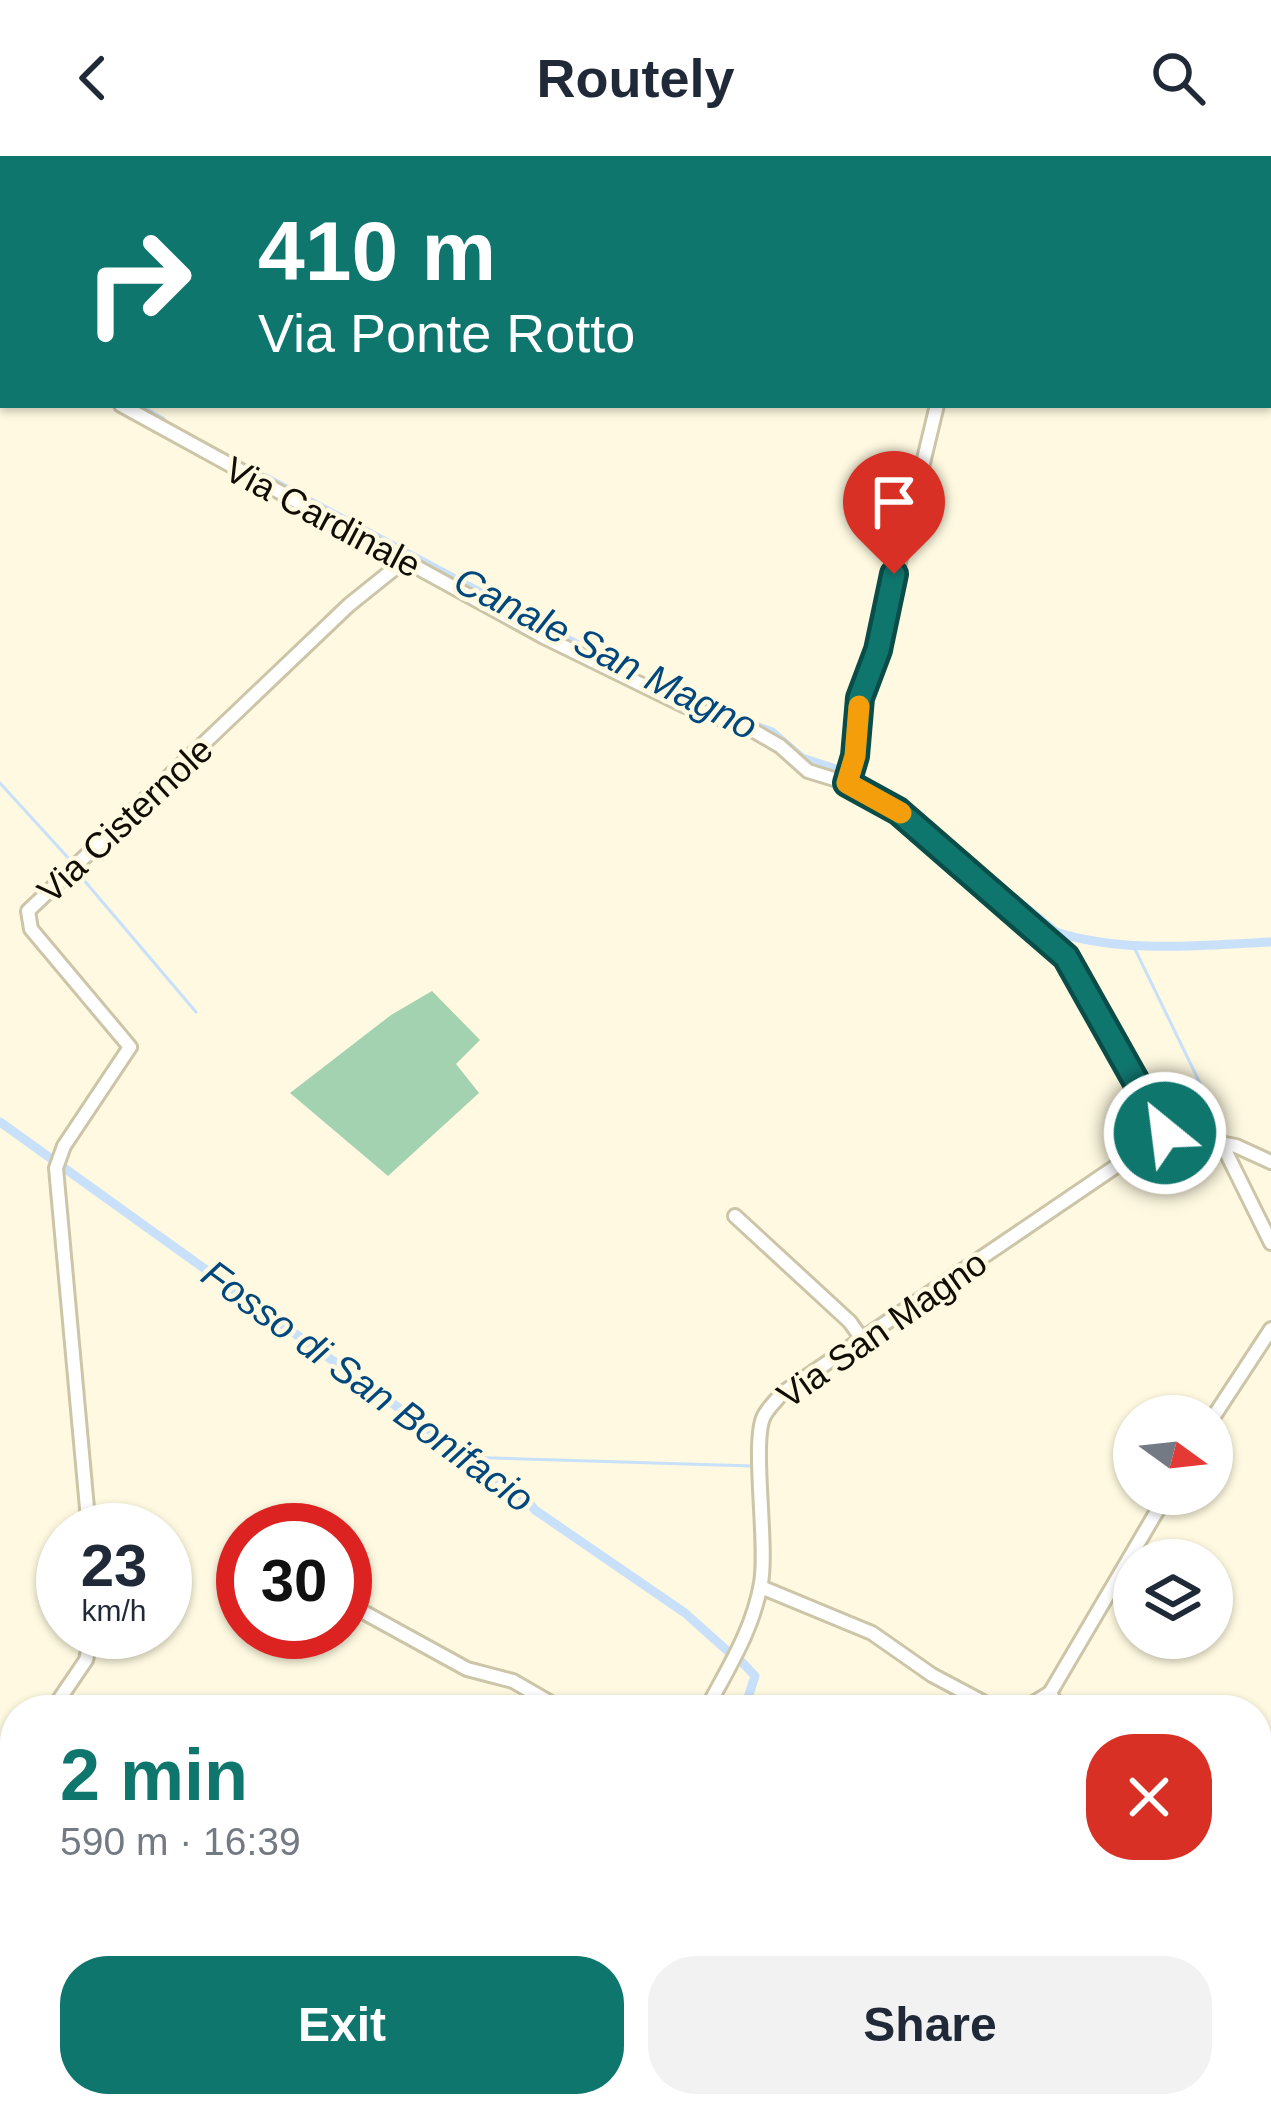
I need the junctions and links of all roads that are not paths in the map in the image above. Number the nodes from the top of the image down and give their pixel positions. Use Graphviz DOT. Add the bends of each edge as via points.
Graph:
graph roads {
  1 [pos="126,408"];
  2 [pos="936,408"];
  3 [pos="405,560"];
  4 [pos="849,778"];
  5 [pos="1165,1133"];
  6 [pos="1228,1145"];
  7 [pos="1271,1162"];
  8 [pos="735,1216"];
  9 [pos="1271,1243"];
  10 [pos="1271,1330"];
  11 [pos="862,1339"];
  12 [pos="1228,1395"];
  13 [pos="87,1503"];
  14 [pos="1155,1515"];
  15 [pos="760,1586"];
  16 [pos="372,1617"];
  17 [pos="86,1659"];
  18 [pos="1050,1693"];
  19 [pos="62,1695"];
  20 [pos="537,1695"];
  21 [pos="714,1695"];
  22 [pos="969,1695"];
  23 [pos="1047,1695"];
  1 -- 3 [label="street, Via Cardinale"];
  2 -- 4 [label="street" via="860,698"];
  3 -- 4 [label="street, Via Cardinale" via="664,696 771,740 808,772"];
  3 -- 13 [label="street, Via Cisternole" via="28,911 31,929 130,1047 56,1163"];
  4 -- 5 [label="street, Via Cardinale" via="1066,957"];
  5 -- 6 [label="street"];
  5 -- 11 [label="street, Via San Magno"];
  6 -- 7 [label="street"];
  6 -- 9 [label="street"];
  8 -- 11 [label="street"];
  10 -- 12 [label="street"];
  11 -- 15 [label="street, Via San Magno" via="781,1394 763,1418"];
  14 -- 18 [label="street"];
  15 -- 21 [label="street, Via San Magno" via="753,1623"];
  15 -- 22 [label="street" via="872,1633"];
  16 -- 20 [label="street" via="467,1669"];
  17 -- 19 [label="street"];
  18 -- 23 [label="street"];
}
